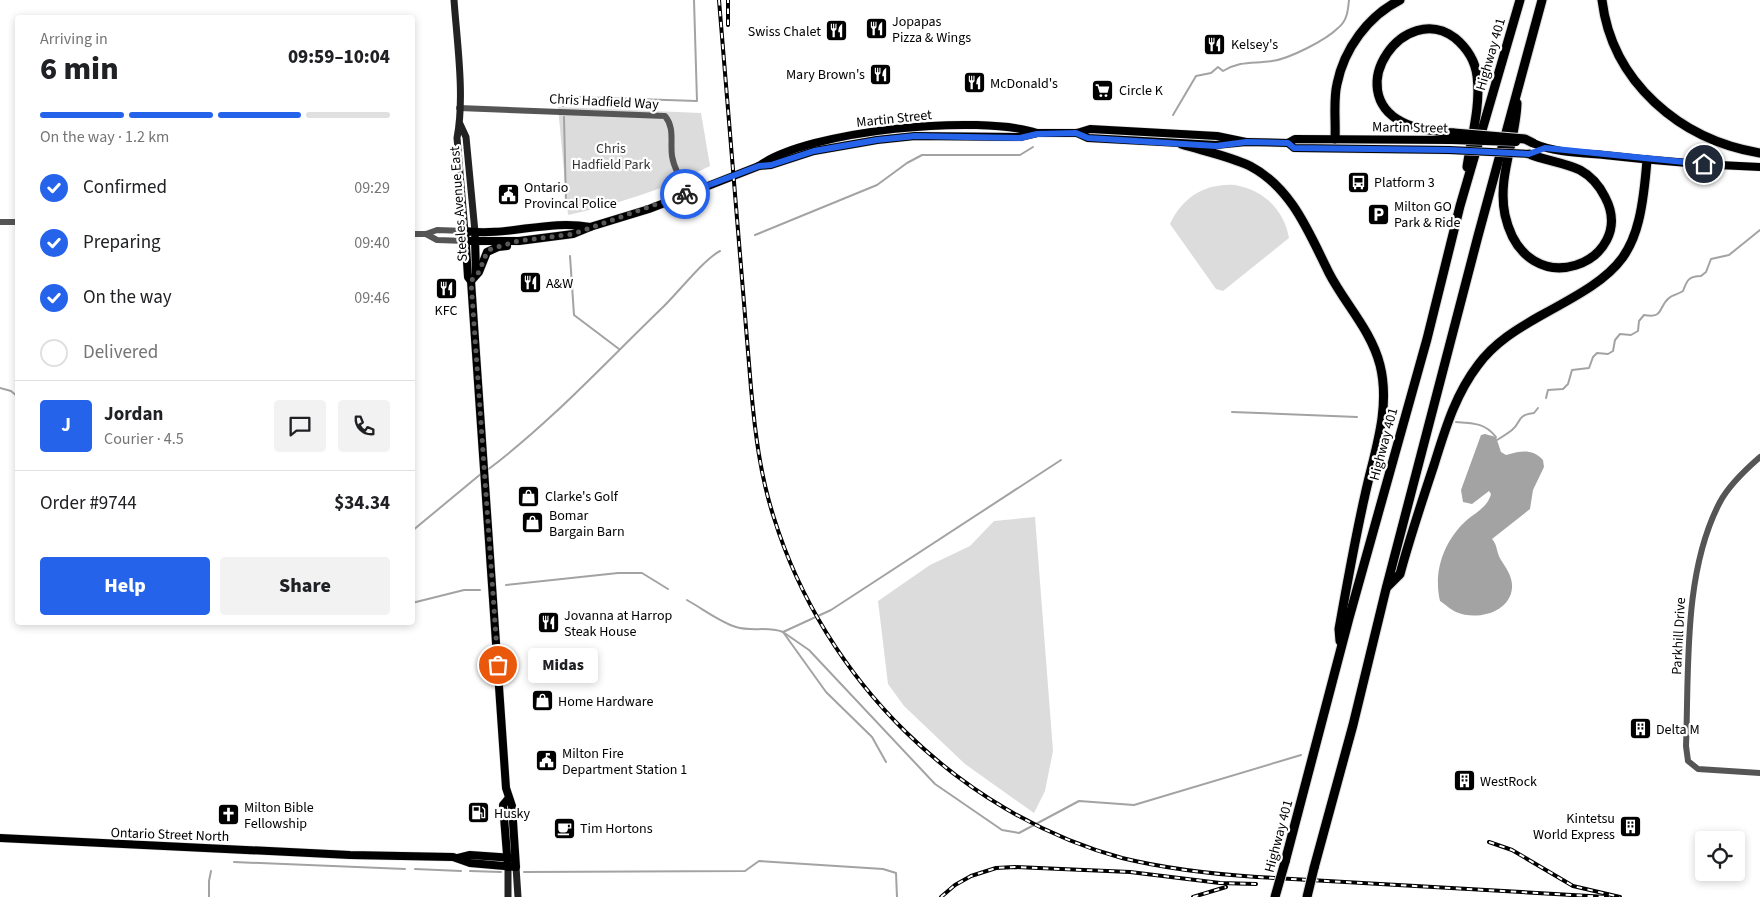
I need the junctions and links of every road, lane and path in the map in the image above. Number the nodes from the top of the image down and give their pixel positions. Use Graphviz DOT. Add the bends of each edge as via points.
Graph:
graph roads {
  1 [pos="454,0"];
  2 [pos="1400,0"];
  3 [pos="1520,0"];
  4 [pos="1542,0"];
  5 [pos="1602,0"];
  6 [pos="1517,88"];
  7 [pos="459,108"];
  8 [pos="460,124"];
  9 [pos="1076,133"];
  10 [pos="1453,136"];
  11 [pos="1335,139"];
  12 [pos="1246,142"];
  13 [pos="1288,143"];
  14 [pos="1533,143"];
  15 [pos="1182,144"];
  16 [pos="1545,148"];
  17 [pos="1760,153"];
  18 [pos="1529,154"];
  19 [pos="1647,160"];
  20 [pos="1760,167"];
  21 [pos="689,193"];
  22 [pos="1460,206"];
  23 [pos="0,222"];
  24 [pos="15,222"];
  25 [pos="590,227"];
  26 [pos="465,231"];
  27 [pos="475,232"];
  28 [pos="415,234"];
  29 [pos="426,234"];
  30 [pos="466,241"];
  31 [pos="475,241"];
  32 [pos="518,241"];
  33 [pos="474,278"];
  34 [pos="1760,457"];
  35 [pos="1386,589"];
  36 [pos="1341,646"];
  37 [pos="1760,773"];
  38 [pos="0,838"];
  39 [pos="458,858"];
  40 [pos="512,858"];
  41 [pos="512,867"];
  42 [pos="508,897"];
  43 [pos="518,897"];
  44 [pos="1275,897"];
  45 [pos="1307,897"];
  1 -- 7 [label="main road, Steeles Avenue East"];
  2 -- 11 [label="highway" via="1376,16 1346,55 1336,86"];
  3 -- 22 [label="highway, Highway 401"];
  4 -- 6 [label="highway"];
  5 -- 17 [label="highway" via="1613,45 1632,79 1662,111 1690,130"];
  6 -- 18 [label="highway" via="1517,120 1502,196 1510,233 1531,260 1546,266 1576,266 1588,260 1607,240 1612,217 1609,205 1602,190 1579,170"];
  6 -- 35 [label="highway"];
  7 -- 8 [label="main road, Steeles Avenue East"];
  7 -- 21 [label="street, Chris Hadfield Way" via="665,116 671,129 675,167"];
  8 -- 26 [label="main road, Steeles Avenue East" via="457,138"];
  8 -- 27 [label="main road, Steeles Avenue East" via="466,137"];
  9 -- 12 [label="main road, Martin Street" via="1090,129 1217,136"];
  9 -- 15 [label="main road, Martin Street" via="1088,138"];
  9 -- 21 [label="main road, Martin Street" via="1020,138 915,136 877,140 814,151 759,166"];
  10 -- 11 [label="main road, Martin Street"];
  10 -- 14 [label="highway, bridge" via="1525,139"];
  10 -- 22 [label="highway" via="1401,122 1382,103 1377,92 1384,56 1403,35 1415,29 1428,28 1452,35 1473,59 1477,76 1475,116"];
  11 -- 13 [label="main road, Martin Street" via="1295,139"];
  12 -- 13 [label="main road, Martin Street"];
  12 -- 15 [label="main road, Martin Street" via="1216,146"];
  13 -- 18 [label="main road, Martin Street, bridge" via="1294,148"];
  14 -- 16 [label="main road"];
  15 -- 36 [label="highway" via="1250,166 1284,193 1308,229 1336,286 1372,343 1380,364 1384,405 1339,629"];
  16 -- 18 [label="main road, Martin Street"];
  16 -- 19 [label="main road"];
  19 -- 20 [label="main road"];
  19 -- 35 [label="highway" via="1639,224 1623,259 1599,283 1509,335 1478,364 1464,385 1451,412 1400,574"];
  21 -- 25 [label="main road, Martin Street"];
  22 -- 36 [label="highway, Highway 401" via="1427,339"];
  23 -- 24 [label="street"];
  25 -- 27 [label="main road, Martin Street" via="571,223"];
  25 -- 32 [label="main road, Martin Street" via="573,234"];
  26 -- 27 [label="main road, Martin Street"];
  26 -- 29 [label="street, Martin Street" via="437,230"];
  26 -- 30 [label="main road, Steeles Avenue East"];
  27 -- 31 [label="main road, Steeles Avenue East"];
  28 -- 29 [label="street, Martin Street"];
  29 -- 30 [label="street, Martin Street" via="438,240"];
  30 -- 31 [label="main road, Martin Street"];
  30 -- 33 [label="main road, Steeles Avenue East" via="468,277"];
  31 -- 32 [label="main road, Martin Street"];
  31 -- 33 [label="main road, Steeles Avenue East"];
  32 -- 33 [label="main road" via="487,252"];
  33 -- 40 [label="main road, Steeles Avenue East" via="508,799 503,805"];
  34 -- 37 [label="street, Parkhill Drive" via="1744,470 1721,501 1709,528 1691,612 1686,746 1688,761 1698,769"];
  35 -- 45 [label="highway, bridge"];
  36 -- 44 [label="highway, Highway 401, bridge"];
  38 -- 39 [label="main road, Ontario Street North"];
  39 -- 40 [label="main road, Ontario Street North" via="470,855"];
  39 -- 41 [label="main road, Ontario Street North" via="470,863"];
  40 -- 41 [label="main road, Steeles Avenue East"];
  41 -- 42 [label="main road, Steeles Avenue East"];
  41 -- 43 [label="main road, Steeles Avenue East"];
}
